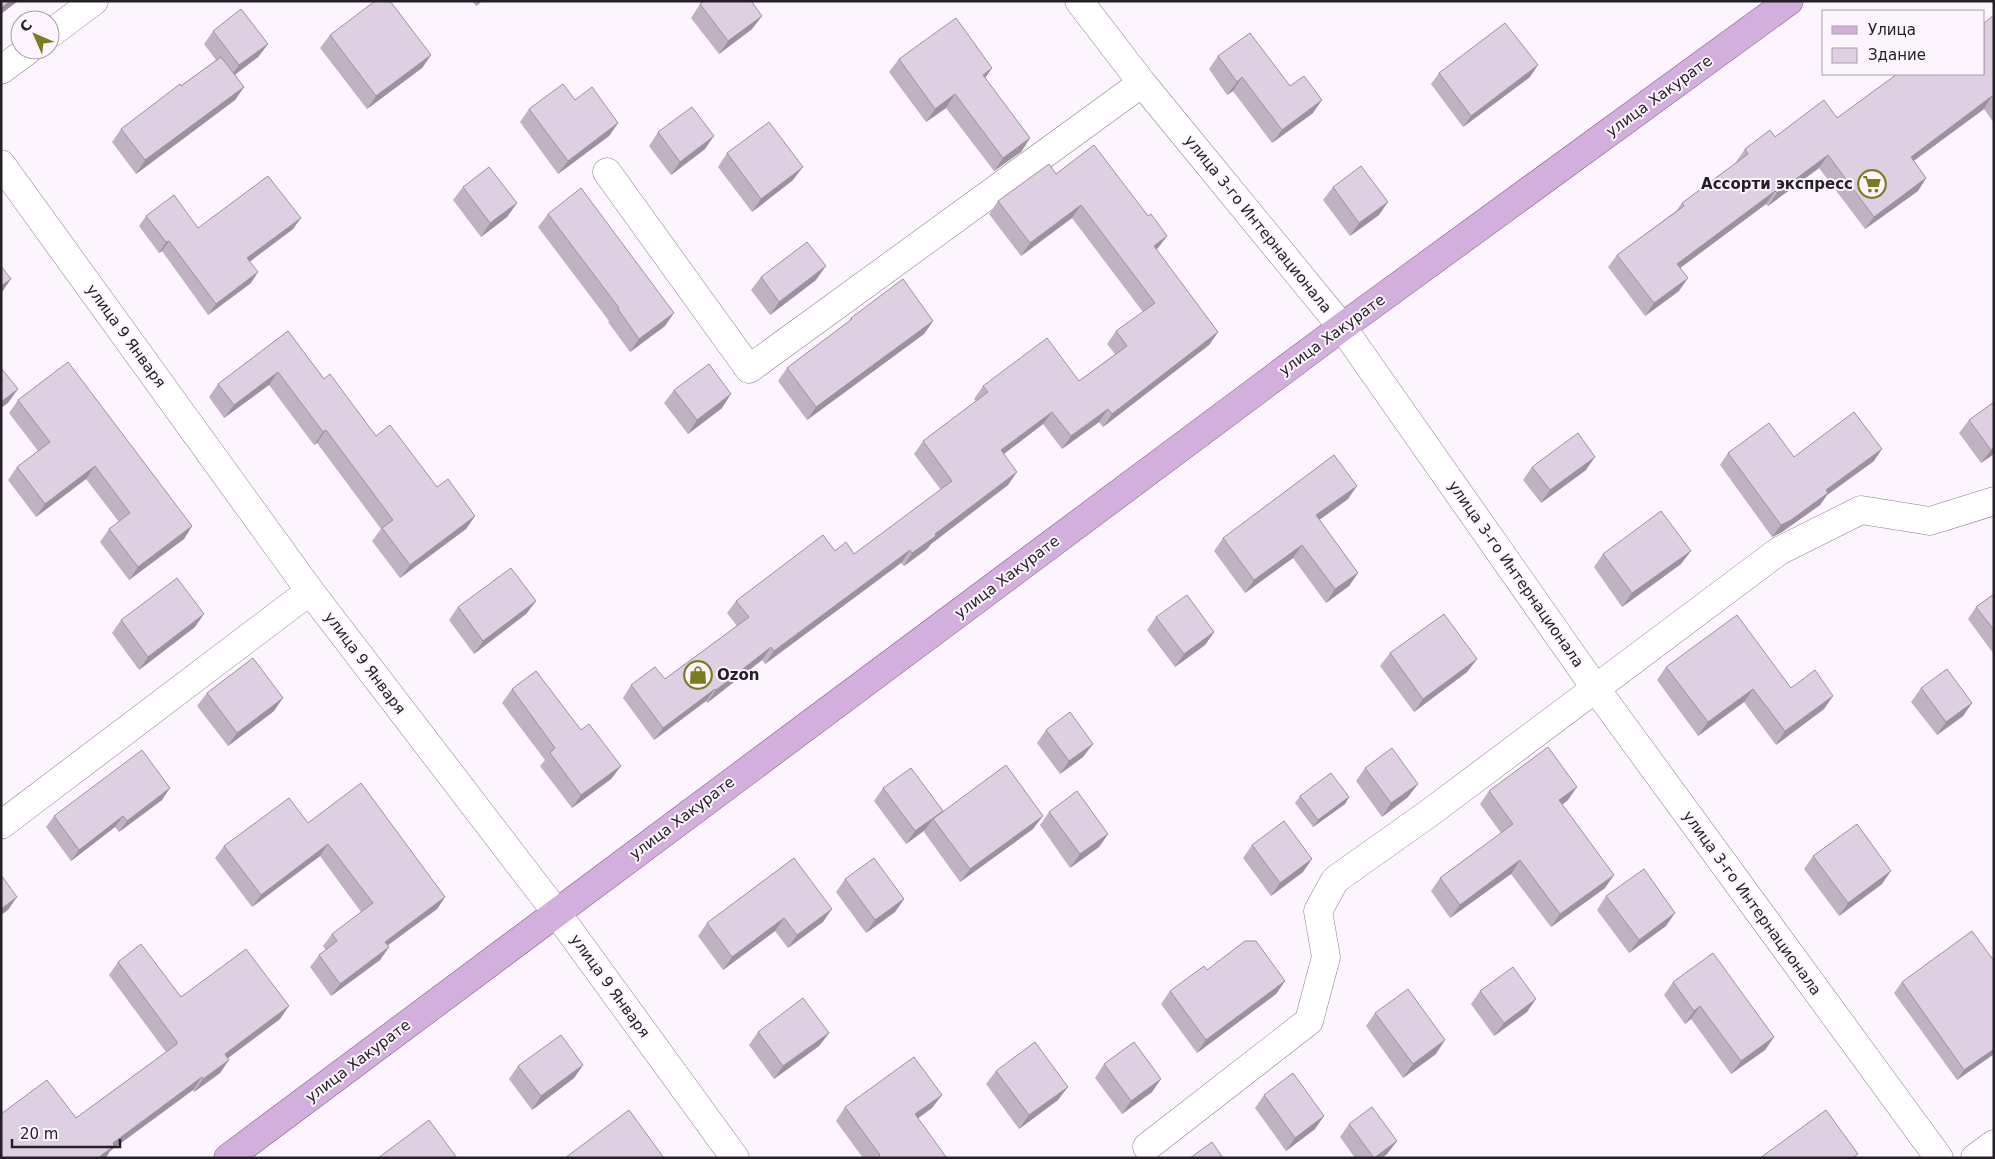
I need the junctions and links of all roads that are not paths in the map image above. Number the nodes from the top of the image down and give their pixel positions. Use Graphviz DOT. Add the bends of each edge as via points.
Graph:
graph roads {
  1 [pos="94,1"];
  2 [pos="1079,1"];
  3 [pos="1789,1"];
  4 [pos="60,26"];
  5 [pos="14,60"];
  6 [pos="1,70"];
  7 [pos="1142,83"];
  8 [pos="1,164"];
  9 [pos="607,172"];
  10 [pos="1342,327"];
  11 [pos="1994,501"];
  12 [pos="310,591"];
  13 [pos="1596,689"];
  14 [pos="1,825"];
  15 [pos="556,912"];
  16 [pos="1994,1144"];
  17 [pos="1146,1147"];
  18 [pos="228,1158"];
  19 [pos="736,1158"];
  20 [pos="1938,1158"];
  21 [pos="1975,1158"];
  1 -- 4 [label="street"];
  2 -- 7 [label="street, улица 3-го Интернационала"];
  3 -- 10 [label="main road, улица Хакурате"];
  5 -- 6 [label="street"];
  7 -- 9 [label="street" via="749,368"];
  7 -- 10 [label="street, улица 3-го Интернационала"];
  8 -- 12 [label="street, улица 9 Января"];
  10 -- 13 [label="street, улица 3-го Интернационала"];
  10 -- 15 [label="main road, улица Хакурате"];
  11 -- 13 [label="street" via="1930,521 1861,510 1779,551"];
  12 -- 14 [label="street"];
  12 -- 15 [label="street, улица 9 Января"];
  13 -- 17 [label="street" via="1335,880 1318,911 1326,957 1309,1021"];
  13 -- 20 [label="street, улица 3-го Интернационала"];
  15 -- 18 [label="main road, улица Хакурате"];
  15 -- 19 [label="street, улица 9 Января"];
  16 -- 21 [label="street"];
}
